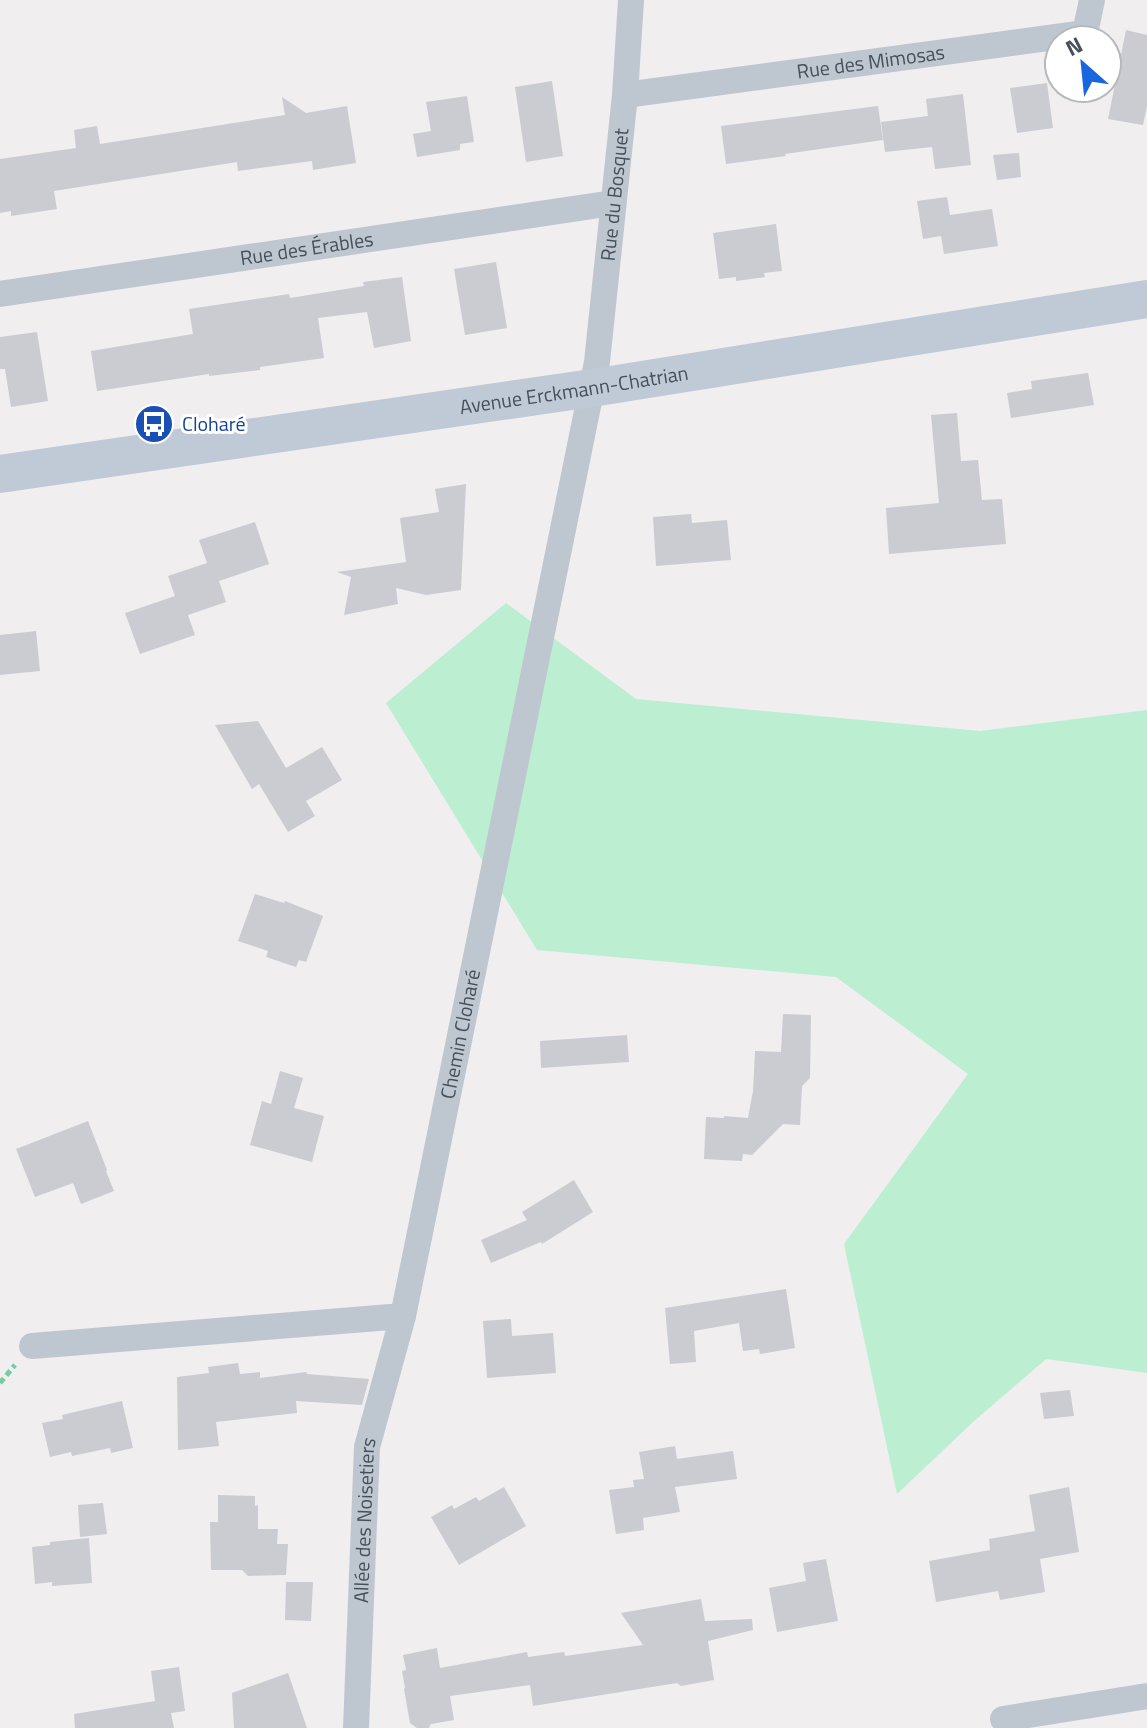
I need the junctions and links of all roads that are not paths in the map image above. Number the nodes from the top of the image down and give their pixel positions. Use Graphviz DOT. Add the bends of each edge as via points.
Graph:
graph roads {
  1 [pos="631,0"];
  2 [pos="1092,0"];
  3 [pos="625,95"];
  4 [pos="613,203"];
  5 [pos="0,294"];
  6 [pos="1147,299"];
  7 [pos="592,388"];
  8 [pos="0,474"];
  9 [pos="403,1316"];
  10 [pos="32,1346"];
  11 [pos="1147,1696"];
  12 [pos="1003,1719"];
  13 [pos="356,1728"];
  1 -- 3 [label="street, Rue du Bosquet"];
  2 -- 3 [label="street, Rue des Mimosas" via="1085,33"];
  3 -- 4 [label="street, Rue du Bosquet"];
  4 -- 5 [label="street, Rue des Érables"];
  4 -- 7 [label="street, Rue du Bosquet"];
  6 -- 7 [label="street, Avenue Erckmann-Chatrian"];
  7 -- 8 [label="street, Avenue Erckmann-Chatrian"];
  7 -- 9 [label="street, Chemin Cloharé"];
  9 -- 10 [label="street"];
  9 -- 13 [label="street, Allée des Noisetiers" via="367,1447"];
  11 -- 12 [label="street"];
}
